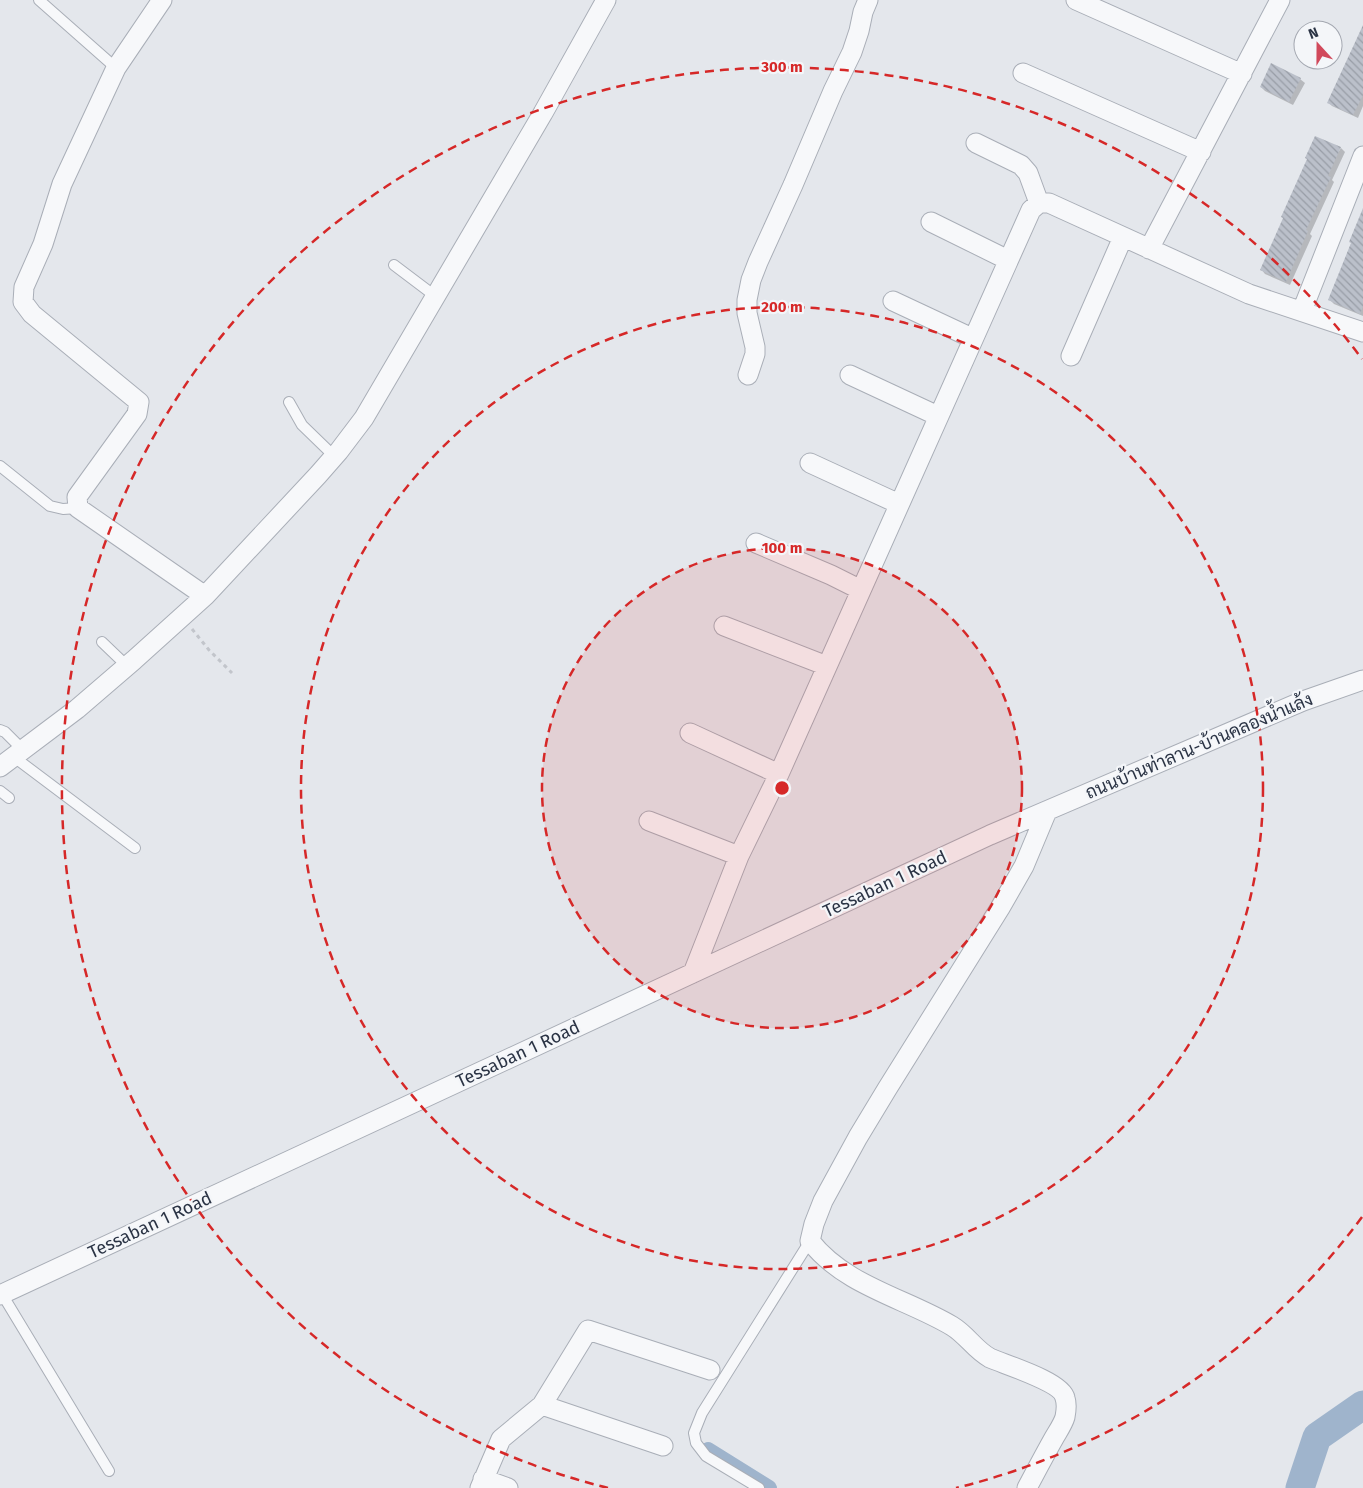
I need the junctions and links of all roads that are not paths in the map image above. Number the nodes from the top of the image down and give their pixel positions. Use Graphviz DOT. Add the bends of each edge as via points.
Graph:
graph roads {
  1 [pos="39,0"];
  2 [pos="162,0"];
  3 [pos="606,0"];
  4 [pos="868,0"];
  5 [pos="1076,0"];
  6 [pos="1280,0"];
  7 [pos="116,68"];
  8 [pos="1023,73"];
  9 [pos="1242,74"];
  10 [pos="976,143"];
  11 [pos="1201,152"];
  12 [pos="1363,156"];
  13 [pos="1039,203"];
  14 [pos="931,222"];
  15 [pos="1123,237"];
  16 [pos="1149,249"];
  17 [pos="1008,260"];
  18 [pos="394,265"];
  19 [pos="436,296"];
  20 [pos="893,301"];
  21 [pos="1302,312"];
  22 [pos="1363,332"];
  23 [pos="972,338"];
  24 [pos="1071,356"];
  25 [pos="748,375"];
  26 [pos="850,375"];
  27 [pos="288,402"];
  28 [pos="938,416"];
  29 [pos="335,457"];
  30 [pos="810,463"];
  31 [pos="0,466"];
  32 [pos="899,504"];
  33 [pos="78,508"];
  34 [pos="756,543"];
  35 [pos="861,590"];
  36 [pos="205,596"];
  37 [pos="724,626"];
  38 [pos="102,642"];
  39 [pos="128,666"];
  40 [pos="827,666"];
  41 [pos="1363,680"];
  42 [pos="0,730"];
  43 [pos="690,733"];
  44 [pos="12,758"];
  45 [pos="779,774"];
  46 [pos="0,791"];
  47 [pos="9,798"];
  48 [pos="1042,813"];
  49 [pos="649,821"];
  50 [pos="135,848"];
  51 [pos="739,856"];
  52 [pos="693,973"];
  53 [pos="810,1241"];
  54 [pos="1,1294"];
  55 [pos="710,1370"];
  56 [pos="542,1405"];
  57 [pos="664,1446"];
  58 [pos="108,1471"];
  59 [pos="482,1484"];
  60 [pos="508,1488"];
  61 [pos="759,1488"];
  62 [pos="1027,1488"];
  1 -- 7 [label="lane"];
  2 -- 7 [label="street"];
  3 -- 19 [label="street"];
  4 -- 25 [label="street" via="852,52 751,280 747,313 755,354"];
  5 -- 9 [label="street"];
  6 -- 9 [label="street"];
  7 -- 33 [label="street" via="62,184 44,244 24,287 23,302 32,314 139,402 137,414 77,496"];
  8 -- 11 [label="street"];
  9 -- 11 [label="street"];
  10 -- 13 [label="street" via="1021,165 1028,173"];
  11 -- 16 [label="street"];
  12 -- 21 [label="street"];
  13 -- 15 [label="street" via="1049,203"];
  13 -- 17 [label="street" via="1031,210"];
  14 -- 17 [label="street"];
  15 -- 16 [label="street"];
  15 -- 24 [label="street"];
  16 -- 21 [label="street" via="1249,294"];
  17 -- 23 [label="street"];
  18 -- 19 [label="lane"];
  19 -- 29 [label="street" via="364,418"];
  20 -- 23 [label="street"];
  21 -- 22 [label="street"];
  23 -- 28 [label="street"];
  26 -- 28 [label="street"];
  27 -- 29 [label="lane" via="302,425"];
  28 -- 32 [label="street"];
  29 -- 36 [label="street"];
  30 -- 32 [label="street"];
  31 -- 33 [label="lane" via="50,506"];
  32 -- 35 [label="street"];
  33 -- 36 [label="street"];
  34 -- 35 [label="street"];
  35 -- 40 [label="street"];
  36 -- 39 [label="street"];
  37 -- 40 [label="street"];
  38 -- 39 [label="lane"];
  39 -- 44 [label="street"];
  40 -- 45 [label="street"];
  41 -- 48 [label="street, ถนนบ้านท่าลาน-บ้านคลองน้ำแล้ง" via="1304,701"];
  42 -- 44 [label="lane" via="5,732"];
  43 -- 45 [label="street"];
  44 -- 50 [label="lane"];
  45 -- 51 [label="street"];
  46 -- 47 [label="lane"];
  48 -- 52 [label="street, Tessaban 1 Road"];
  48 -- 53 [label="street" via="1024,866 858,1137 823,1201"];
  49 -- 51 [label="street"];
  51 -- 52 [label="street"];
  52 -- 54 [label="street, Tessaban 1 Road"];
  53 -- 61 [label="lane" via="702,1413 694,1433 696,1443 706,1456"];
  53 -- 62 [label="street" via="818,1252 853,1277 944,1321 989,1357 1061,1390 1065,1396 1065,1419"];
  54 -- 58 [label="lane"];
  55 -- 56 [label="street" via="588,1330"];
  56 -- 57 [label="street"];
  56 -- 59 [label="street" via="501,1439"];
  59 -- 60 [label="street"];
}
